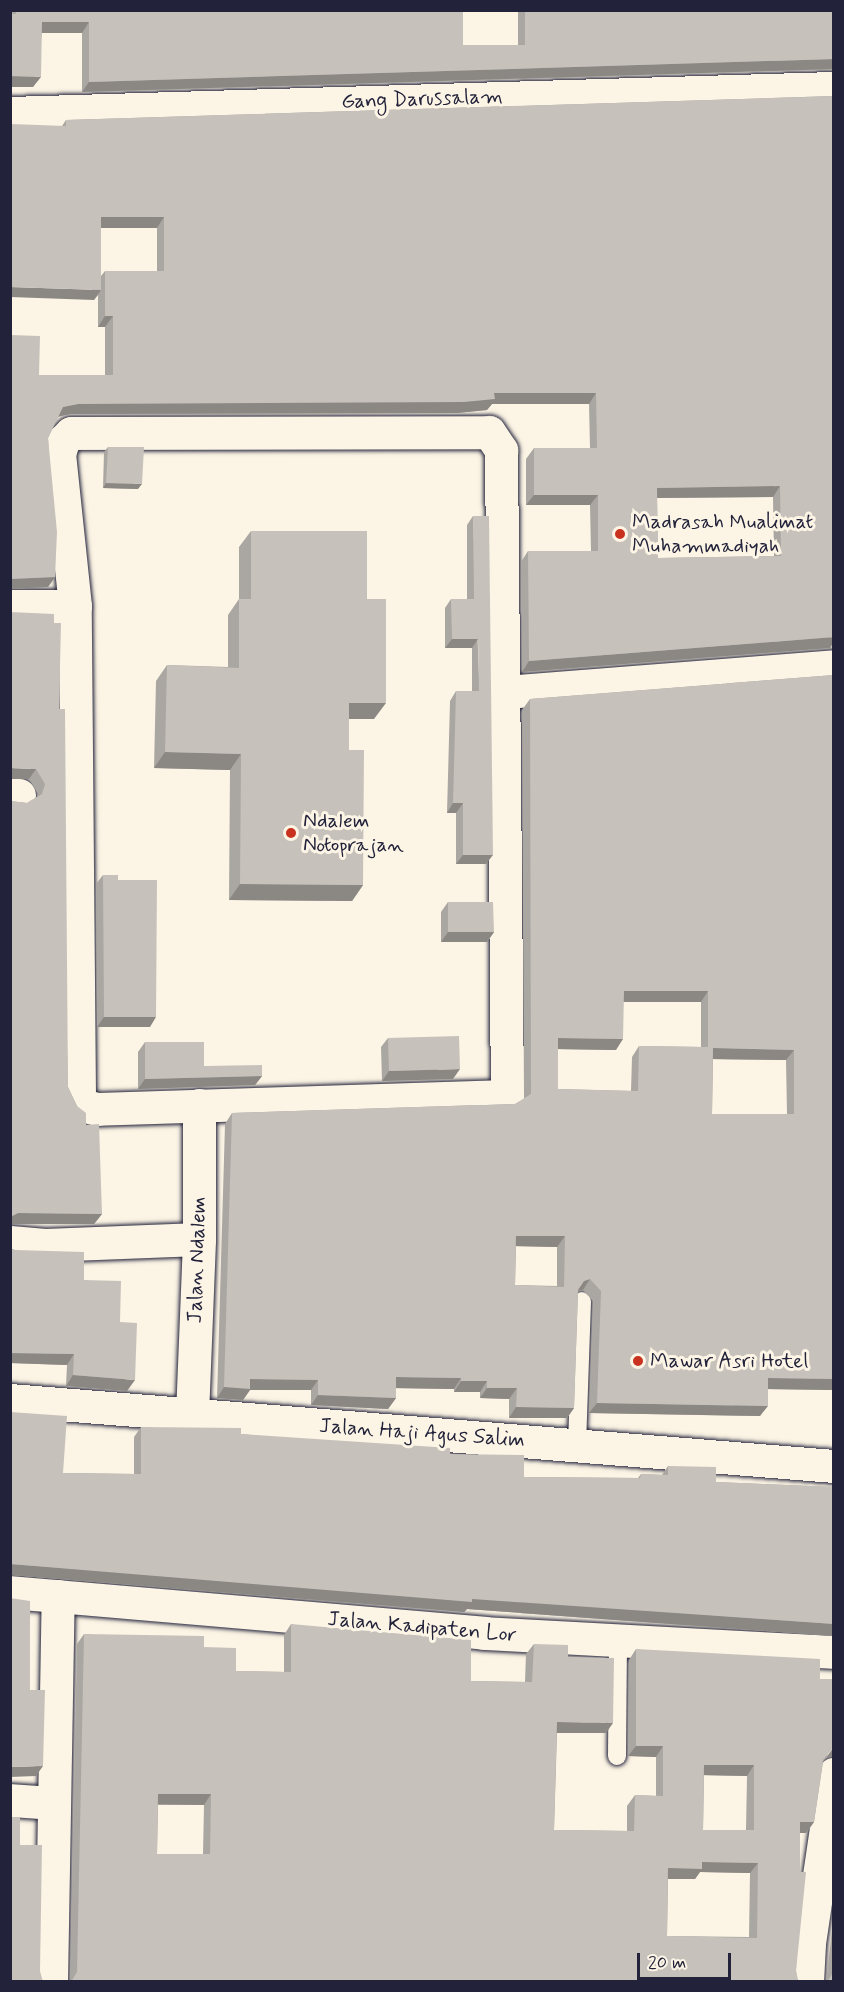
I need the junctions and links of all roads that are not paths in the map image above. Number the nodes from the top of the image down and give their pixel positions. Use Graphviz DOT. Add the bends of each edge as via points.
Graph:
graph roads {
  1 [pos="834,88"];
  2 [pos="10,113"];
  3 [pos="10,606"];
  4 [pos="75,606"];
  5 [pos="834,666"];
  6 [pos="506,692"];
  7 [pos="199,1105"];
  8 [pos="200,1239"];
  9 [pos="10,1242"];
  10 [pos="582,1301"];
  11 [pos="10,1400"];
  12 [pos="192,1415"];
  13 [pos="577,1445"];
  14 [pos="834,1466"];
  15 [pos="10,1592"];
  16 [pos="58,1596"];
  17 [pos="618,1640"];
  18 [pos="834,1652"];
  19 [pos="616,1756"];
  20 [pos="834,1774"];
  21 [pos="10,1800"];
  22 [pos="53,1803"];
  23 [pos="51,1982"];
  24 [pos="807,1982"];
  1 -- 2 [label="street, Gang Darussalam"];
  3 -- 4 [label="street"];
  4 -- 6 [label="street" via="59,454 71,433 489,432 501,450"];
  4 -- 7 [label="street" via="80,1097 85,1106 97,1109"];
  5 -- 6 [label="street"];
  6 -- 7 [label="street" via="507,1096"];
  7 -- 8 [label="street, Jalan Ndalem"];
  8 -- 9 [label="street" via="45,1245"];
  8 -- 12 [label="street, Jalan Ndalem"];
  10 -- 13 [label="lane"];
  11 -- 12 [label="street, Jalan Haji Agus Salim"];
  12 -- 13 [label="street, Jalan Haji Agus Salim"];
  13 -- 14 [label="street, Jalan Haji Agus Salim"];
  15 -- 16 [label="street, Jalan Kadipaten Lor"];
  16 -- 17 [label="street, Jalan Kadipaten Lor" via="484,1634"];
  16 -- 22 [label="street"];
  17 -- 18 [label="street, Jalan Kadipaten Lor"];
  17 -- 19 [label="lane"];
  20 -- 24 [label="street" via="809,1943"];
  21 -- 22 [label="street"];
  22 -- 23 [label="street"];
}
